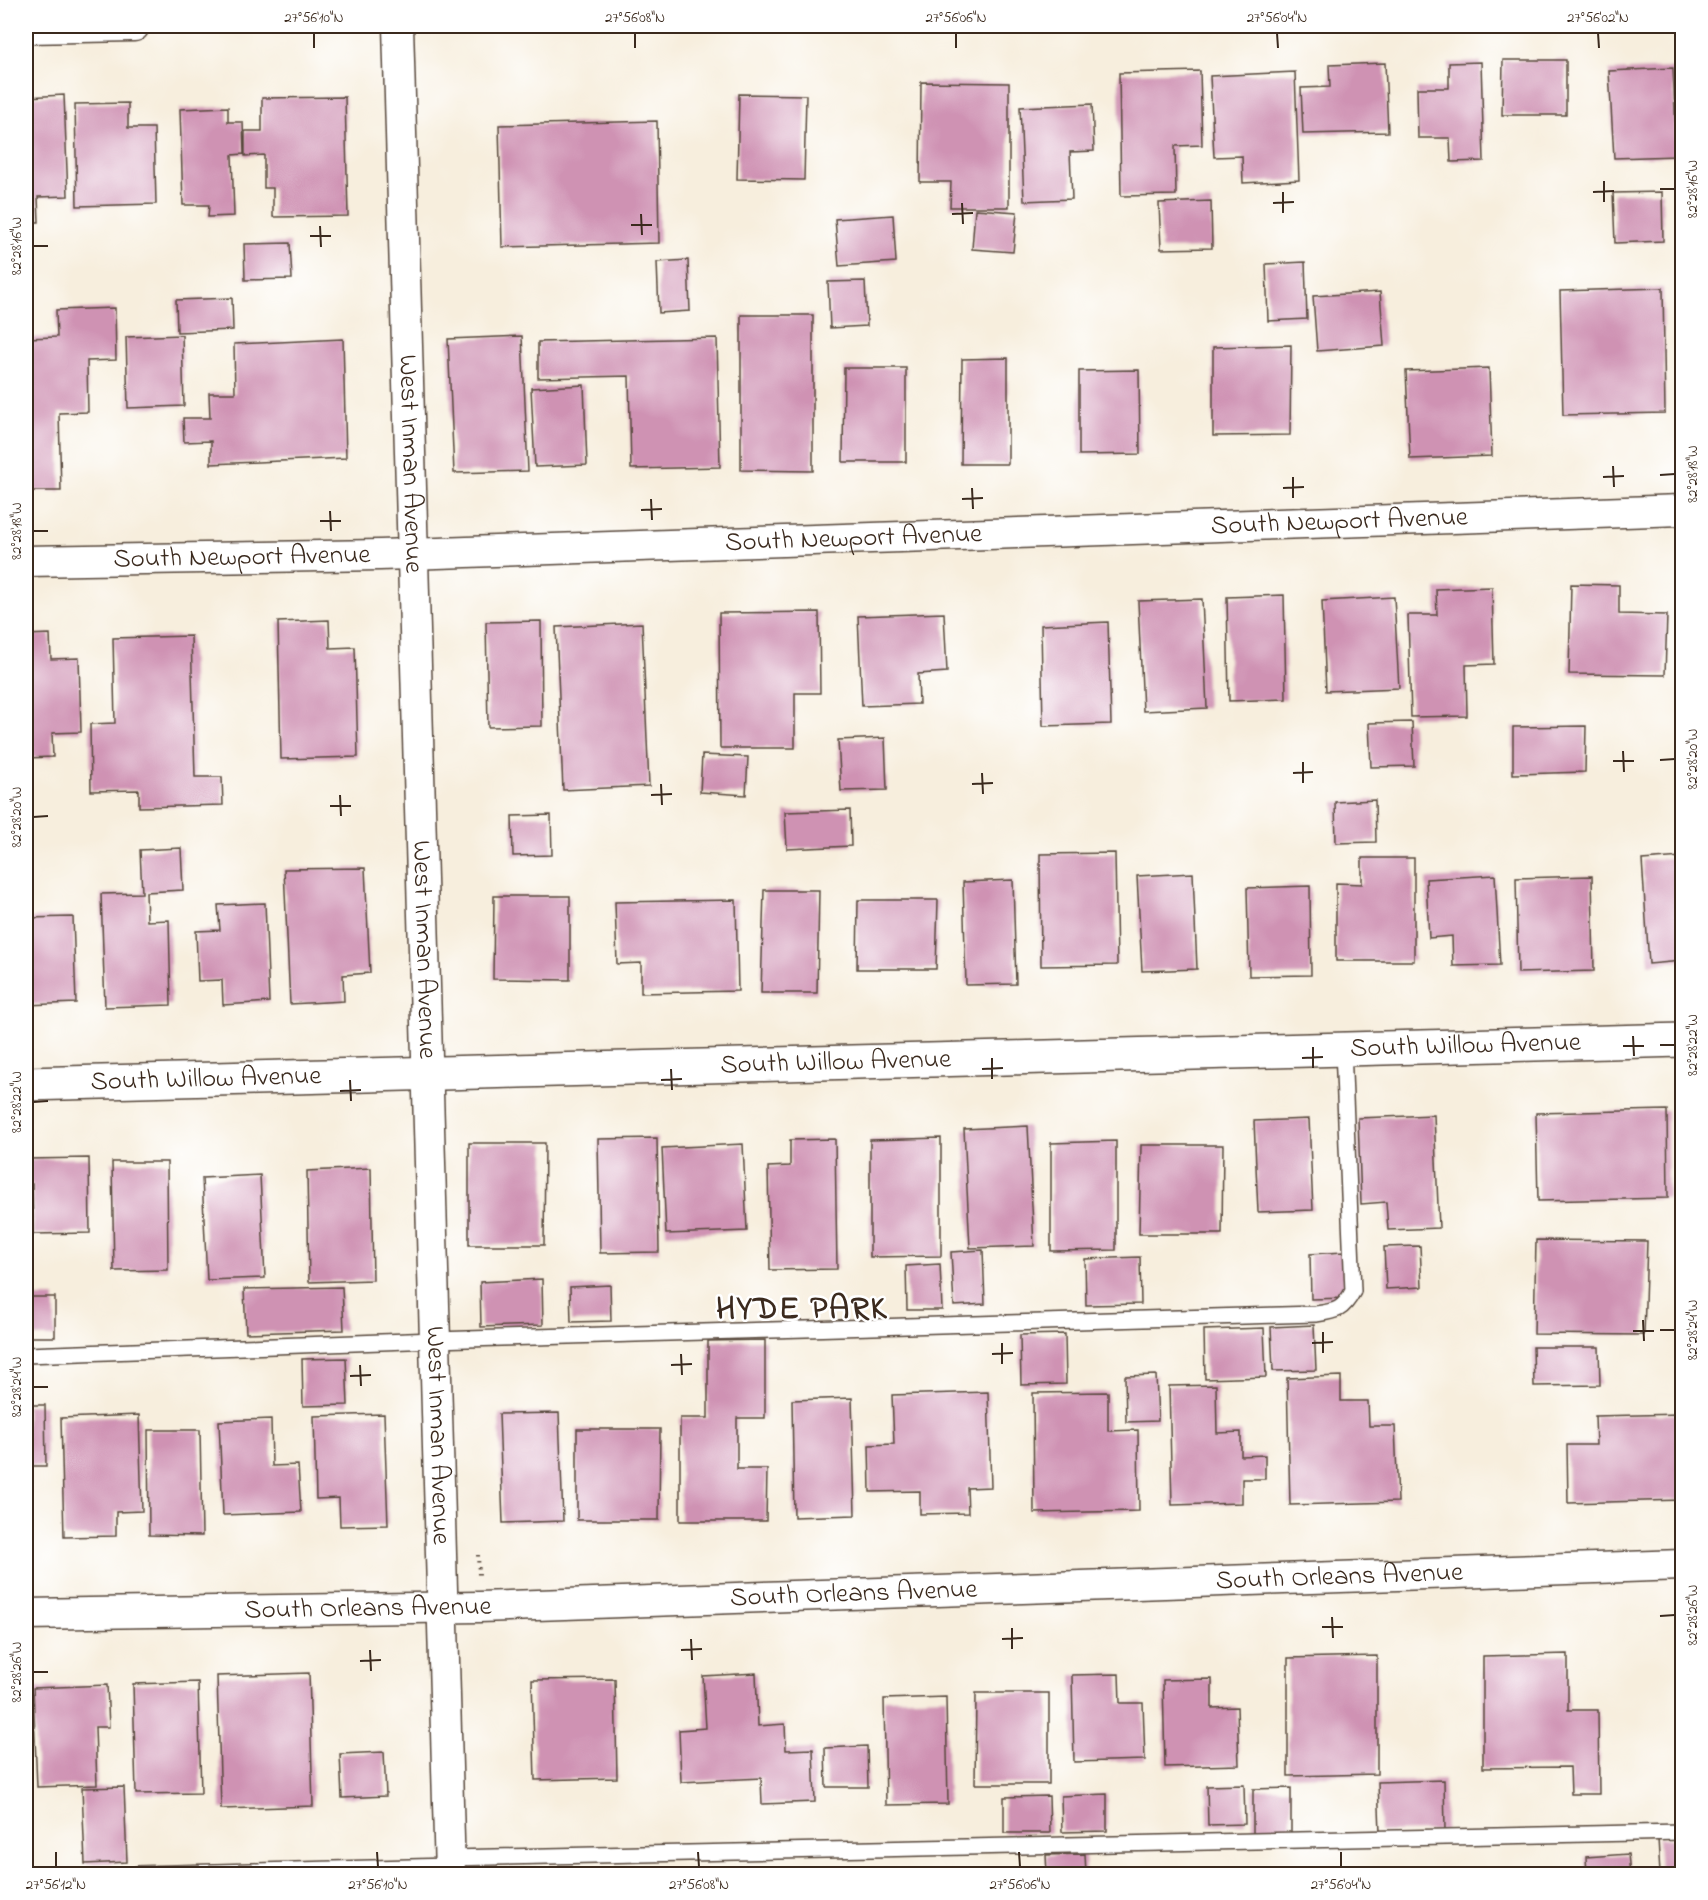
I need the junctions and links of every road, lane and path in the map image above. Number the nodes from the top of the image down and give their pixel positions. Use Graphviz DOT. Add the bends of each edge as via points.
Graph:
graph roads {
  1 [pos="134,26"];
  2 [pos="398,26"];
  3 [pos="26,28"];
  4 [pos="1683,510"];
  5 [pos="413,554"];
  6 [pos="26,561"];
  7 [pos="1683,1040"];
  8 [pos="1343,1049"];
  9 [pos="428,1073"];
  10 [pos="26,1084"];
  11 [pos="435,1340"];
  12 [pos="26,1355"];
  13 [pos="1683,1565"];
  14 [pos="442,1606"];
  15 [pos="26,1614"];
  16 [pos="1683,1832"];
  17 [pos="449,1866"];
  18 [pos="138,1875"];
  1 -- 3 [label="street"];
  2 -- 5 [label="street, West Inman Avenue"];
  4 -- 5 [label="street, South Newport Avenue"];
  5 -- 6 [label="street, South Newport Avenue"];
  5 -- 9 [label="street, West Inman Avenue"];
  7 -- 8 [label="street, South Willow Avenue"];
  8 -- 9 [label="street, South Willow Avenue"];
  8 -- 11 [label="lane" via="1353,1291 1346,1305 1330,1312"];
  9 -- 10 [label="street, South Willow Avenue"];
  9 -- 11 [label="street, West Inman Avenue"];
  11 -- 12 [label="lane"];
  11 -- 14 [label="street, West Inman Avenue"];
  13 -- 14 [label="street, South Orleans Avenue"];
  14 -- 15 [label="street, South Orleans Avenue"];
  14 -- 17 [label="street, West Inman Avenue"];
  16 -- 17 [label="lane"];
  17 -- 18 [label="lane"];
}
